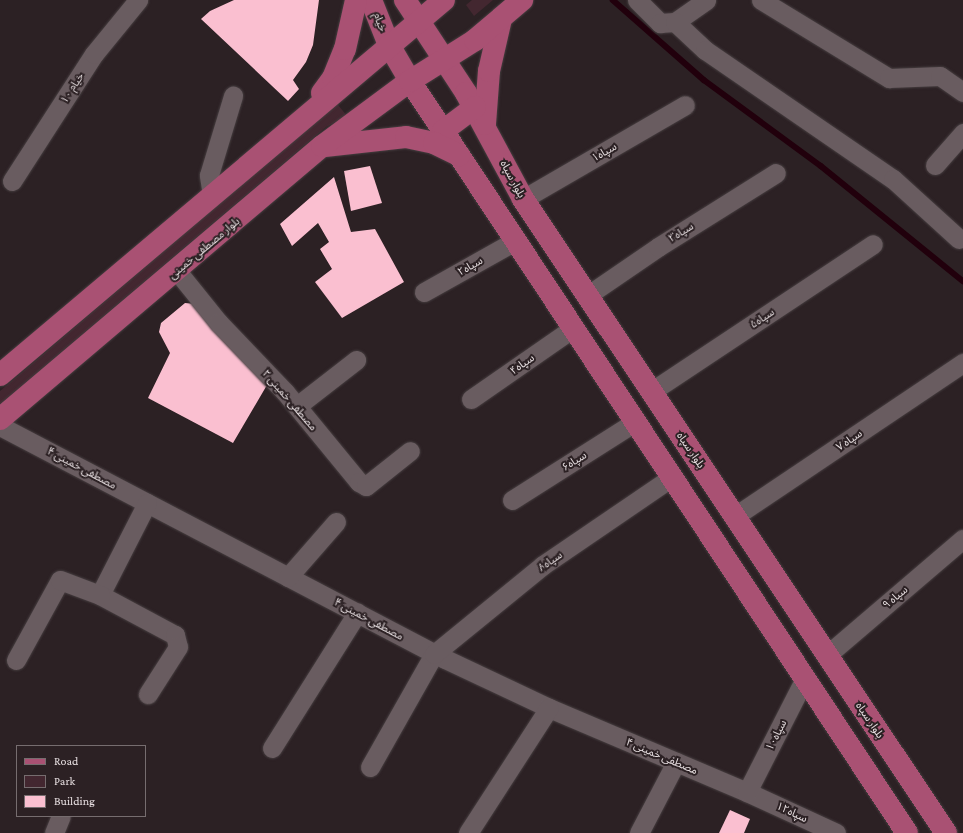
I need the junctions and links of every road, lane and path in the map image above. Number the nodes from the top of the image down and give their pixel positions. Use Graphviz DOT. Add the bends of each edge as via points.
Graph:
graph roads {
  1 [pos="138,0"];
  2 [pos="356,0"];
  3 [pos="371,0"];
  4 [pos="405,0"];
  5 [pos="444,0"];
  6 [pos="522,0"];
  7 [pos="637,0"];
  8 [pos="706,0"];
  9 [pos="761,0"];
  10 [pos="501,18"];
  11 [pos="419,19"];
  12 [pos="675,22"];
  13 [pos="389,44"];
  14 [pos="445,61"];
  15 [pos="410,81"];
  16 [pos="963,92"];
  17 [pos="233,96"];
  18 [pos="685,105"];
  19 [pos="480,116"];
  20 [pos="304,117"];
  21 [pos="443,131"];
  22 [pos="963,133"];
  23 [pos="322,146"];
  24 [pos="459,156"];
  25 [pos="935,165"];
  26 [pos="776,173"];
  27 [pos="12,181"];
  28 [pos="212,195"];
  29 [pos="524,199"];
  30 [pos="959,239"];
  31 [pos="515,241"];
  32 [pos="873,244"];
  33 [pos="177,271"];
  34 [pos="424,292"];
  35 [pos="588,295"];
  36 [pos="573,328"];
  37 [pos="356,360"];
  38 [pos="963,363"];
  39 [pos="0,375"];
  40 [pos="652,391"];
  41 [pos="471,399"];
  42 [pos="297,406"];
  43 [pos="0,419"];
  44 [pos="635,422"];
  45 [pos="0,426"];
  46 [pos="410,451"];
  47 [pos="672,477"];
  48 [pos="512,500"];
  49 [pos="147,503"];
  50 [pos="735,516"];
  51 [pos="336,522"];
  52 [pos="963,539"];
  53 [pos="288,577"];
  54 [pos="100,595"];
  55 [pos="357,613"];
  56 [pos="434,654"];
  57 [pos="827,655"];
  58 [pos="16,660"];
  59 [pos="804,678"];
  60 [pos="148,694"];
  61 [pos="549,708"];
  62 [pos="272,748"];
  63 [pos="676,762"];
  64 [pos="370,767"];
  65 [pos="747,792"];
  66 [pos="61,817"];
  67 [pos="54,833"];
  68 [pos="468,833"];
  69 [pos="639,833"];
  70 [pos="836,833"];
  71 [pos="907,833"];
  72 [pos="946,833"];
  1 -- 27 [label="street, خیام ۱۰" via="94,54"];
  2 -- 20 [label="main road" via="345,49 333,78"];
  3 -- 13 [label="main road, خیام"];
  4 -- 11 [label="main road"];
  5 -- 11 [label="main road"];
  6 -- 10 [label="main road, بلوار مصطفی خمینی"];
  7 -- 12 [label="street" via="660,23"];
  8 -- 12 [label="street"];
  9 -- 16 [label="street" via="890,78 940,76"];
  10 -- 14 [label="main road, بلوار مصطفی خمینی"];
  10 -- 19 [label="main road"];
  11 -- 13 [label="main road"];
  11 -- 14 [label="main road, بلوار سپاه"];
  12 -- 30 [label="street" via="705,50 894,179"];
  13 -- 15 [label="main road, خیام"];
  13 -- 20 [label="main road"];
  14 -- 15 [label="main road, بلوار مصطفی خمینی"];
  14 -- 19 [label="main road, بلوار سپاه"];
  15 -- 21 [label="main road"];
  15 -- 23 [label="main road, بلوار مصطفی خمینی"];
  17 -- 28 [label="street" via="209,175"];
  18 -- 29 [label="street, سپاه۱"];
  19 -- 21 [label="main road"];
  19 -- 29 [label="main road, بلوار سپاه"];
  20 -- 28 [label="main road"];
  21 -- 24 [label="main road"];
  22 -- 25 [label="street"];
  23 -- 24 [label="main road" via="406,137 434,143"];
  23 -- 33 [label="main road, بلوار مصطفی خمینی"];
  24 -- 31 [label="main road"];
  26 -- 35 [label="street, سپاه۳" via="658,247"];
  28 -- 39 [label="main road"];
  29 -- 35 [label="main road, بلوار سپاه"];
  31 -- 34 [label="street, سپاه۲"];
  31 -- 36 [label="main road"];
  32 -- 40 [label="street, سپاه۵"];
  33 -- 42 [label="street, مصطفی خمینی ۲" via="219,323"];
  33 -- 43 [label="main road, بلوار مصطفی خمینی"];
  35 -- 40 [label="main road, بلوار سپاه"];
  36 -- 41 [label="street, سپاه۴"];
  36 -- 44 [label="main road"];
  37 -- 42 [label="street"];
  38 -- 50 [label="street, سپاه ۷"];
  40 -- 50 [label="main road, بلوار سپاه"];
  42 -- 46 [label="street, مصطفی خمینی ۲" via="359,482 366,486"];
  44 -- 47 [label="main road"];
  44 -- 48 [label="street, سپاه۶"];
  45 -- 49 [label="street, مصطفی خمینی ۴"];
  47 -- 56 [label="street, سپاه۸" via="543,565"];
  47 -- 59 [label="main road"];
  49 -- 53 [label="street, مصطفی خمینی ۴"];
  49 -- 54 [label="street"];
  50 -- 57 [label="main road, بلوار سپاه"];
  51 -- 53 [label="street"];
  52 -- 57 [label="street, سپاه ۹"];
  53 -- 55 [label="street, مصطفی خمینی ۴"];
  54 -- 58 [label="street" via="60,580"];
  54 -- 60 [label="street" via="175,635 178,647"];
  55 -- 56 [label="street, مصطفی خمینی ۴"];
  55 -- 62 [label="street"];
  56 -- 61 [label="street, مصطفی خمینی ۴"];
  56 -- 64 [label="street"];
  57 -- 72 [label="main road, بلوار سپاه"];
  59 -- 65 [label="street, سپاه۱۰"];
  59 -- 71 [label="main road"];
  61 -- 63 [label="street, مصطفی خمینی ۴"];
  61 -- 68 [label="street"];
  63 -- 65 [label="street, مصطفی خمینی ۴"];
  63 -- 69 [label="street"];
  65 -- 70 [label="street, سپاه۱۲"];
  66 -- 67 [label="street"];
}
